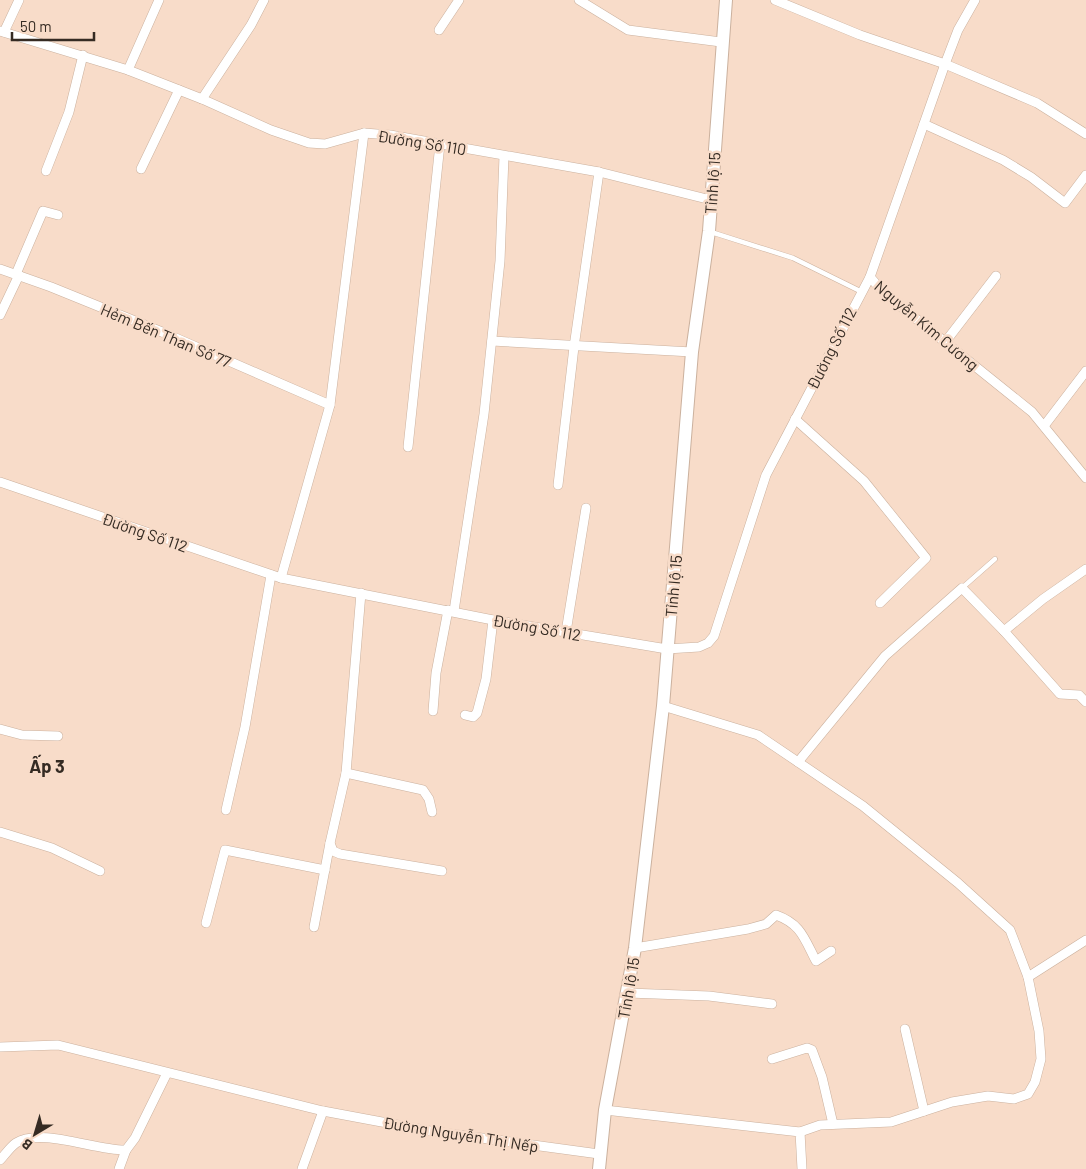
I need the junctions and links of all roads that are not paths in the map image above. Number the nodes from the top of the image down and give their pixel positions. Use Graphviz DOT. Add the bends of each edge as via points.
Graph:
graph roads {
  1 [pos="19,0"];
  2 [pos="160,0"];
  3 [pos="264,0"];
  4 [pos="459,0"];
  5 [pos="579,0"];
  6 [pos="726,0"];
  7 [pos="775,0"];
  8 [pos="974,0"];
  9 [pos="439,30"];
  10 [pos="2,32"];
  11 [pos="722,42"];
  12 [pos="83,55"];
  13 [pos="945,64"];
  14 [pos="128,70"];
  15 [pos="179,90"];
  16 [pos="202,99"];
  17 [pos="924,124"];
  18 [pos="364,132"];
  19 [pos="1086,134"];
  20 [pos="440,144"];
  21 [pos="504,156"];
  22 [pos="141,169"];
  23 [pos="46,171"];
  24 [pos="599,172"];
  25 [pos="1086,175"];
  26 [pos="711,200"];
  27 [pos="58,215"];
  28 [pos="709,231"];
  29 [pos="0,269"];
  30 [pos="18,275"];
  31 [pos="996,276"];
  32 [pos="870,277"];
  33 [pos="860,291"];
  34 [pos="0,315"];
  35 [pos="492,341"];
  36 [pos="946,341"];
  37 [pos="574,347"];
  38 [pos="692,352"];
  39 [pos="1086,371"];
  40 [pos="330,405"];
  41 [pos="795,419"];
  42 [pos="1044,426"];
  43 [pos="408,446"];
  44 [pos="1086,478"];
  45 [pos="0,482"];
  46 [pos="558,485"];
  47 [pos="586,508"];
  48 [pos="995,559"];
  49 [pos="1086,569"];
  50 [pos="271,575"];
  51 [pos="281,578"];
  52 [pos="962,588"];
  53 [pos="361,594"];
  54 [pos="880,603"];
  55 [pos="451,611"];
  56 [pos="493,620"];
  57 [pos="1004,631"];
  58 [pos="566,632"];
  59 [pos="667,649"];
  60 [pos="1086,702"];
  61 [pos="663,706"];
  62 [pos="433,711"];
  63 [pos="465,715"];
  64 [pos="0,729"];
  65 [pos="58,736"];
  66 [pos="798,762"];
  67 [pos="346,774"];
  68 [pos="226,810"];
  69 [pos="432,812"];
  70 [pos="0,832"];
  71 [pos="330,843"];
  72 [pos="325,870"];
  73 [pos="100,871"];
  74 [pos="442,871"];
  75 [pos="206,923"];
  76 [pos="314,928"];
  77 [pos="1086,940"];
  78 [pos="634,948"];
  79 [pos="831,950"];
  80 [pos="1028,977"];
  81 [pos="628,993"];
  82 [pos="772,1004"];
  83 [pos="904,1029"];
  84 [pos="0,1046"];
  85 [pos="772,1059"];
  86 [pos="167,1074"];
  87 [pos="323,1110"];
  88 [pos="605,1110"];
  89 [pos="924,1111"];
  90 [pos="833,1124"];
  91 [pos="800,1132"];
  92 [pos="126,1150"];
  93 [pos="599,1154"];
  94 [pos="0,1160"];
  95 [pos="119,1169"];
  96 [pos="302,1169"];
  97 [pos="599,1169"];
  98 [pos="802,1169"];
  1 -- 10 [label="street"];
  2 -- 14 [label="street"];
  3 -- 16 [label="street"];
  4 -- 9 [label="street"];
  5 -- 11 [label="street" via="628,30"];
  6 -- 11 [label="main road, Tỉnh lộ 15"];
  7 -- 13 [label="street" via="860,35"];
  8 -- 13 [label="street, Nguyễn Kim Cương"];
  10 -- 12 [label="street, Đường Số 110"];
  11 -- 26 [label="main road, Tỉnh lộ 15"];
  12 -- 14 [label="street, Đường Số 110"];
  12 -- 23 [label="street" via="69,112"];
  13 -- 17 [label="street, Nguyễn Kim Cương"];
  13 -- 19 [label="street" via="1036,103"];
  14 -- 15 [label="street, Đường Số 110"];
  15 -- 16 [label="street, Đường Số 110"];
  15 -- 22 [label="street"];
  16 -- 18 [label="street, Đường Số 110" via="309,143 325,144"];
  17 -- 25 [label="street" via="1003,160 1065,203"];
  17 -- 32 [label="street, Nguyễn Kim Cương"];
  18 -- 20 [label="street, Đường Số 110"];
  18 -- 40 [label="street"];
  20 -- 21 [label="street, Đường Số 110"];
  20 -- 43 [label="street"];
  21 -- 24 [label="street, Đường Số 110"];
  21 -- 35 [label="street" via="500,261"];
  24 -- 26 [label="street, Đường Số 110"];
  24 -- 37 [label="street"];
  26 -- 28 [label="main road, Tỉnh lộ 15"];
  27 -- 30 [label="street" via="43,211"];
  28 -- 33 [label="lane" via="793,258"];
  28 -- 38 [label="main road, Tỉnh lộ 15"];
  29 -- 30 [label="street, Hẻm Bến Than Số 77"];
  30 -- 34 [label="street"];
  30 -- 40 [label="street, Hẻm Bến Than Số 77" via="153,328"];
  31 -- 36 [label="street"];
  32 -- 33 [label="street, Đường Số 112"];
  32 -- 36 [label="street, Nguyễn Kim Cương" via="884,293"];
  33 -- 41 [label="street, Đường Số 112"];
  35 -- 37 [label="street"];
  35 -- 55 [label="street" via="484,414"];
  36 -- 42 [label="street, Nguyễn Kim Cương" via="1032,412"];
  37 -- 38 [label="street"];
  37 -- 46 [label="street"];
  38 -- 59 [label="main road, Tỉnh lộ 15"];
  39 -- 42 [label="street"];
  40 -- 51 [label="street"];
  41 -- 54 [label="street" via="864,481 926,558"];
  41 -- 59 [label="street, Đường Số 112" via="766,475 714,636 699,647"];
  42 -- 44 [label="street, Nguyễn Kim Cương"];
  45 -- 50 [label="street, Đường Số 112"];
  47 -- 58 [label="street"];
  48 -- 52 [label="lane"];
  49 -- 57 [label="street" via="1043,598"];
  50 -- 51 [label="street, Đường Số 112"];
  50 -- 68 [label="street" via="245,727"];
  51 -- 53 [label="street, Đường Số 112"];
  52 -- 57 [label="street"];
  52 -- 66 [label="street" via="885,656"];
  53 -- 55 [label="street, Đường Số 112"];
  53 -- 67 [label="street"];
  55 -- 56 [label="street, Đường Số 112"];
  55 -- 62 [label="street" via="436,674"];
  56 -- 58 [label="street, Đường Số 112"];
  56 -- 63 [label="street" via="486,679 477,713 474,717"];
  57 -- 60 [label="street" via="1060,694 1075,694"];
  58 -- 59 [label="street, Đường Số 112"];
  59 -- 61 [label="main road, Tỉnh lộ 15"];
  61 -- 66 [label="street" via="758,735"];
  61 -- 78 [label="main road, Tỉnh lộ 15"];
  64 -- 65 [label="street" via="22,735"];
  66 -- 80 [label="street" via="863,806 958,882 1010,930"];
  67 -- 69 [label="street" via="423,790"];
  67 -- 71 [label="street"];
  70 -- 73 [label="street" via="52,848"];
  71 -- 72 [label="street"];
  71 -- 74 [label="street" via="340,854"];
  72 -- 75 [label="street" via="225,850"];
  72 -- 76 [label="street"];
  77 -- 80 [label="street"];
  78 -- 79 [label="street" via="748,929 766,924 776,915 791,921 816,960"];
  78 -- 81 [label="main road, Tỉnh lộ 15"];
  80 -- 89 [label="street" via="1041,1059 1028,1094 1014,1099 988,1096"];
  81 -- 82 [label="street" via="709,996"];
  81 -- 88 [label="main road, Tỉnh lộ 15"];
  83 -- 89 [label="street"];
  84 -- 86 [label="street, Đường Nguyễn Thị Nếp" via="58,1045"];
  85 -- 90 [label="street" via="807,1048 812,1050"];
  86 -- 87 [label="street, Đường Nguyễn Thị Nếp"];
  86 -- 92 [label="street"];
  87 -- 93 [label="street, Đường Nguyễn Thị Nếp" via="430,1131"];
  87 -- 96 [label="street"];
  88 -- 91 [label="street"];
  88 -- 93 [label="main road, Tỉnh lộ 15"];
  89 -- 90 [label="street" via="891,1122"];
  90 -- 91 [label="street"];
  91 -- 98 [label="street"];
  92 -- 94 [label="street" via="84,1146 64,1138 34,1139 17,1143"];
  92 -- 95 [label="street"];
  93 -- 97 [label="main road, Tỉnh lộ 15"];
}
